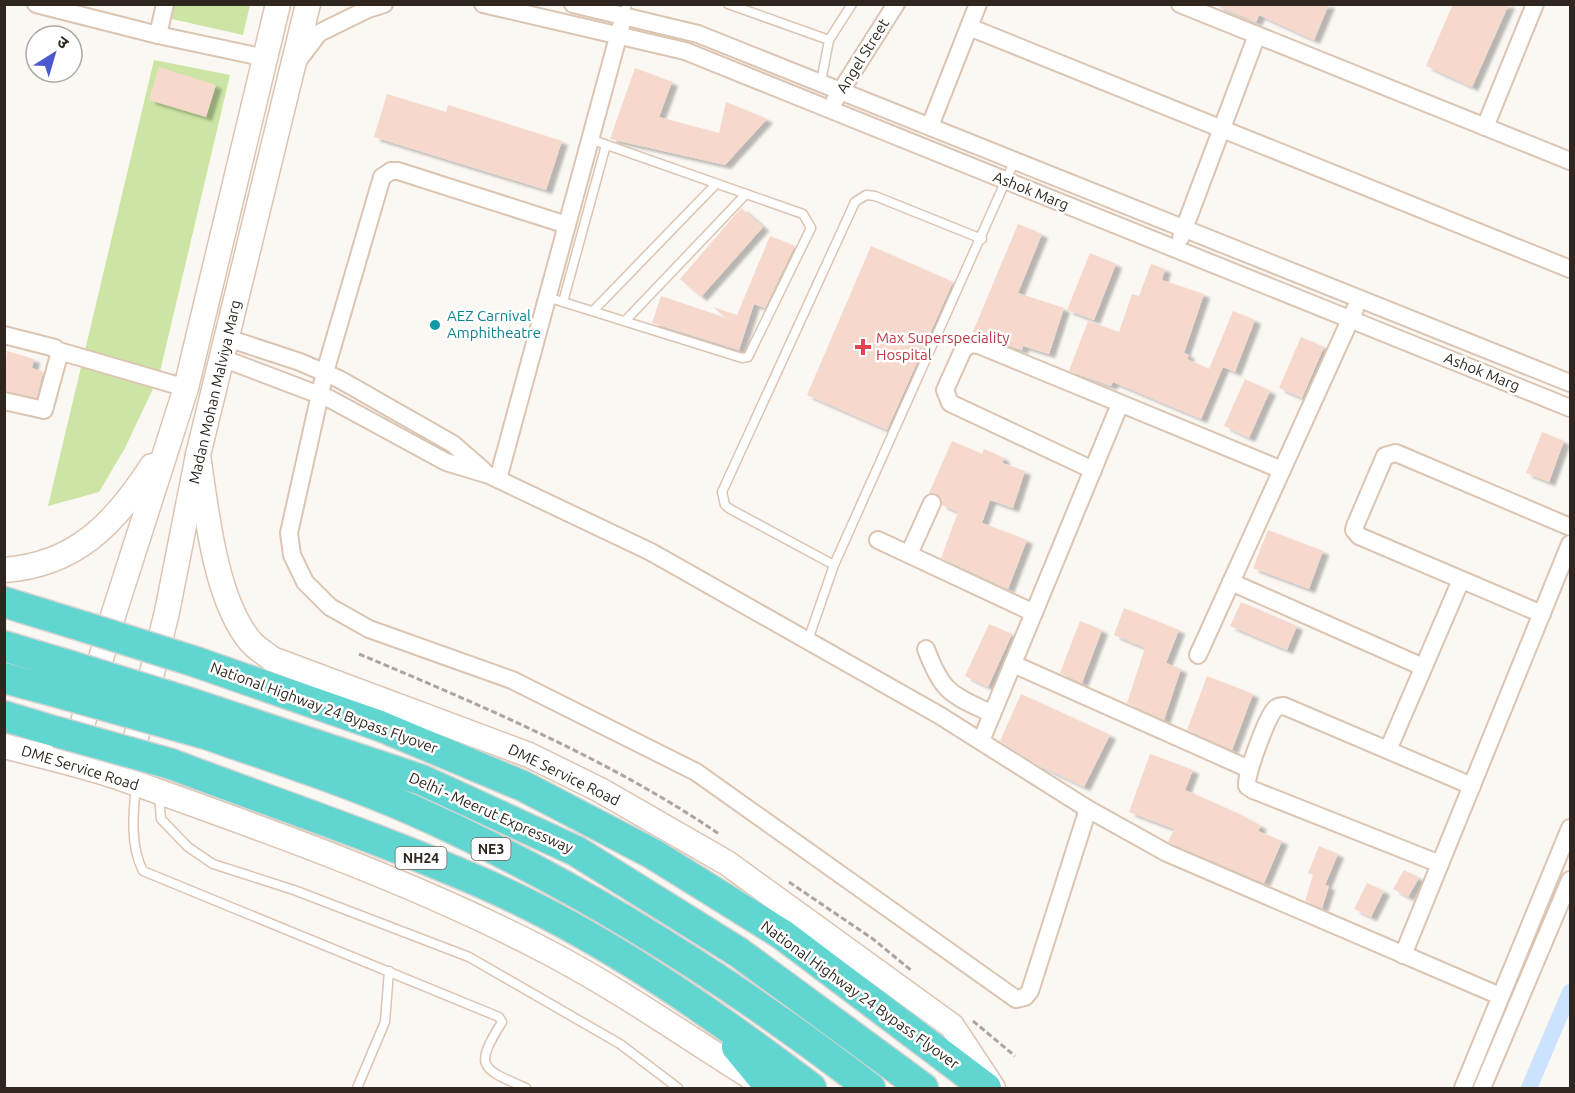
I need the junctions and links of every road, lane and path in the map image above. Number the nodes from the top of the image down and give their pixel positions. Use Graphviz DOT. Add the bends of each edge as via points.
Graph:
graph roads {
  1 [pos="36,4"];
  2 [pos="165,4"];
  3 [pos="278,4"];
  4 [pos="308,4"];
  5 [pos="384,4"];
  6 [pos="483,4"];
  7 [pos="573,4"];
  8 [pos="728,4"];
  9 [pos="852,4"];
  10 [pos="896,4"];
  11 [pos="978,4"];
  12 [pos="1180,4"];
  13 [pos="1535,4"];
  14 [pos="625,10"];
  15 [pos="969,27"];
  16 [pos="158,35"];
  17 [pos="1257,35"];
  18 [pos="618,36"];
  19 [pos="829,40"];
  20 [pos="266,58"];
  21 [pos="292,69"];
  22 [pos="821,82"];
  23 [pos="841,91"];
  24 [pos="830,108"];
  25 [pos="930,126"];
  26 [pos="1485,127"];
  27 [pos="1222,129"];
  28 [pos="598,142"];
  29 [pos="1015,160"];
  30 [pos="1570,161"];
  31 [pos="1006,181"];
  32 [pos="716,184"];
  33 [pos="584,193"];
  34 [pos="746,194"];
  35 [pos="567,225"];
  36 [pos="1184,228"];
  37 [pos="982,239"];
  38 [pos="1175,248"];
  39 [pos="1570,269"];
  40 [pos="555,299"];
  41 [pos="1359,299"];
  42 [pos="593,311"];
  43 [pos="1350,319"];
  44 [pos="626,321"];
  45 [pos="4,335"];
  46 [pos="225,348"];
  47 [pos="58,351"];
  48 [pos="325,372"];
  49 [pos="1570,383"];
  50 [pos="186,388"];
  51 [pos="320,396"];
  52 [pos="4,401"];
  53 [pos="1120,404"];
  54 [pos="1570,408"];
  55 [pos="170,437"];
  56 [pos="198,455"];
  57 [pos="1093,470"];
  58 [pos="1282,470"];
  59 [pos="494,477"];
  60 [pos="932,503"];
  61 [pos="1570,527"];
  62 [pos="878,540"];
  63 [pos="1570,544"];
  64 [pos="909,554"];
  65 [pos="834,565"];
  66 [pos="4,570"];
  67 [pos="1461,580"];
  68 [pos="1231,582"];
  69 [pos="4,602"];
  70 [pos="1034,613"];
  71 [pos="1542,614"];
  72 [pos="808,640"];
  73 [pos="4,646"];
  74 [pos="926,649"];
  75 [pos="1198,655"];
  76 [pos="1013,664"];
  77 [pos="1423,667"];
  78 [pos="4,678"];
  79 [pos="67,680"];
  80 [pos="178,712"];
  81 [pos="992,714"];
  82 [pos="4,716"];
  83 [pos="981,741"];
  84 [pos="4,746"];
  85 [pos="1388,750"];
  86 [pos="71,765"];
  87 [pos="1249,769"];
  88 [pos="140,786"];
  89 [pos="1472,786"];
  90 [pos="1088,809"];
  91 [pos="1570,828"];
  92 [pos="1440,864"];
  93 [pos="1570,880"];
  94 [pos="1402,955"];
  95 [pos="389,971"];
  96 [pos="1500,996"];
  97 [pos="690,1000"];
  98 [pos="1463,1088"];
  99 [pos="357,1089"];
  100 [pos="526,1089"];
  101 [pos="678,1089"];
  102 [pos="770,1089"];
  103 [pos="811,1089"];
  104 [pos="870,1089"];
  105 [pos="923,1089"];
  106 [pos="986,1089"];
  107 [pos="993,1089"];
  108 [pos="1482,1089"];
  1 -- 16 [label="street"];
  2 -- 16 [label="street"];
  3 -- 20 [label="main road, Madan Mohan Malviya Marg"];
  4 -- 21 [label="main road, Madan Mohan Malviya Marg"];
  5 -- 21 [label="street" via="320,33"];
  6 -- 18 [label="street, Ashok Marg"];
  7 -- 14 [label="street, Ashok Marg"];
  8 -- 19 [label="lane"];
  9 -- 19 [label="lane"];
  10 -- 23 [label="street, Angel Street"];
  11 -- 15 [label="street"];
  12 -- 17 [label="street"];
  13 -- 26 [label="street"];
  14 -- 18 [label="street"];
  14 -- 22 [label="street, Ashok Marg"];
  15 -- 25 [label="street"];
  15 -- 27 [label="street"];
  16 -- 20 [label="street"];
  17 -- 26 [label="street"];
  17 -- 27 [label="street"];
  18 -- 24 [label="street, Ashok Marg" via="685,51"];
  18 -- 28 [label="street"];
  19 -- 22 [label="lane"];
  20 -- 50 [label="main road, Madan Mohan Malviya Marg"];
  21 -- 46 [label="main road, Madan Mohan Malviya Marg"];
  22 -- 23 [label="street, Ashok Marg"];
  23 -- 24 [label="street, Angel Street"];
  23 -- 25 [label="street, Ashok Marg"];
  24 -- 31 [label="street, Ashok Marg"];
  25 -- 29 [label="street, Ashok Marg"];
  26 -- 30 [label="street"];
  27 -- 36 [label="street"];
  27 -- 39 [label="street"];
  28 -- 32 [label="lane"];
  28 -- 33 [label="street"];
  29 -- 31 [label="lane"];
  29 -- 36 [label="street, Ashok Marg"];
  31 -- 37 [label="lane"];
  31 -- 38 [label="street, Ashok Marg"];
  32 -- 34 [label="lane"];
  32 -- 42 [label="lane"];
  33 -- 35 [label="street"];
  33 -- 40 [label="lane"];
  34 -- 44 [label="lane"];
  34 -- 44 [label="lane" via="803,214 811,228 751,354 742,358"];
  35 -- 40 [label="street"];
  35 -- 48 [label="street" via="398,171 386,173"];
  36 -- 38 [label="street"];
  36 -- 41 [label="street, Ashok Marg"];
  37 -- 65 [label="lane"];
  37 -- 65 [label="lane" via="875,196 866,195 855,202 722,492 725,505"];
  38 -- 43 [label="street, Ashok Marg"];
  40 -- 42 [label="lane"];
  40 -- 59 [label="street"];
  41 -- 43 [label="street"];
  41 -- 49 [label="street, Ashok Marg"];
  42 -- 44 [label="lane"];
  43 -- 54 [label="street, Ashok Marg"];
  43 -- 58 [label="street"];
  45 -- 47 [label="street"];
  46 -- 48 [label="street"];
  46 -- 51 [label="street"];
  46 -- 56 [label="main road, Madan Mohan Malviya Marg"];
  47 -- 50 [label="street"];
  47 -- 52 [label="street" via="44,410"];
  48 -- 51 [label="street"];
  48 -- 59 [label="street" via="453,444"];
  50 -- 55 [label="main road, Madan Mohan Malviya Marg"];
  51 -- 59 [label="street" via="446,462"];
  51 -- 90 [label="street" via="289,533 292,555 304,582 330,607 369,629 512,680 696,772 1016,999 1030,991"];
  53 -- 57 [label="street"];
  53 -- 57 [label="street" via="975,344 963,350 945,390 953,406"];
  53 -- 58 [label="street"];
  55 -- 66 [label="main road" via="131,500 100,532 41,565"];
  55 -- 86 [label="main road, Madan Mohan Malviya Marg"];
  56 -- 88 [label="main road, Madan Mohan Malviya Marg" via="167,612"];
  56 -- 107 [label="main road, DME Service Road" via="214,556 233,610 250,642 272,659 529,755 600,790 727,863 952,1026"];
  57 -- 70 [label="street"];
  58 -- 68 [label="street"];
  59 -- 72 [label="street" via="651,552"];
  60 -- 64 [label="street"];
  61 -- 67 [label="street" via="1396,453 1385,456 1355,526 1356,534"];
  62 -- 64 [label="street"];
  63 -- 71 [label="street"];
  64 -- 70 [label="street"];
  65 -- 72 [label="lane"];
  67 -- 71 [label="street"];
  67 -- 77 [label="street"];
  68 -- 75 [label="street"];
  68 -- 77 [label="street"];
  69 -- 106 [label="highway, National Highway 24 Bypass Flyover, bridge" via="196,662 380,726 523,786 653,854 783,936"];
  70 -- 76 [label="street"];
  71 -- 89 [label="street"];
  72 -- 83 [label="street"];
  73 -- 79 [label="highway, Delhi - Meerut Expressway / NE3"];
  74 -- 81 [label="street" via="945,689"];
  76 -- 81 [label="street"];
  76 -- 87 [label="street"];
  77 -- 85 [label="street"];
  78 -- 79 [label="highway, Delhi - Meerut Expressway / NE3"];
  79 -- 80 [label="highway, Delhi - Meerut Expressway / NE3, bridge"];
  80 -- 104 [label="highway, Delhi - Meerut Expressway / NE3" via="215,737 410,809 554,880 702,966"];
  80 -- 105 [label="highway, Delhi - Meerut Expressway / NE3" via="422,780 576,851 738,952"];
  81 -- 83 [label="street"];
  82 -- 97 [label="highway, NH24, bridge" via="171,764 482,883 556,921"];
  83 -- 90 [label="street"];
  84 -- 86 [label="main road, DME Service Road"];
  85 -- 87 [label="street" via="1284,706 1273,712"];
  85 -- 89 [label="street"];
  86 -- 88 [label="main road, DME Service Road"];
  87 -- 92 [label="street" via="1247,786 1253,790"];
  88 -- 95 [label="lane" via="133,813 143,871"];
  88 -- 101 [label="lane" via="161,819 188,847 213,864 294,890 469,957 620,1044"];
  88 -- 102 [label="main road, DME Service Road" via="317,848 467,912 612,989"];
  89 -- 92 [label="street"];
  90 -- 94 [label="street" via="1167,853"];
  91 -- 96 [label="street"];
  92 -- 94 [label="street"];
  93 -- 108 [label="street"];
  94 -- 96 [label="street"];
  95 -- 99 [label="lane" via="385,1022"];
  95 -- 100 [label="lane" via="498,1017 502,1022 483,1053 485,1065 495,1075"];
  96 -- 98 [label="street"];
  97 -- 102 [label="highway" via="738,1048"];
  97 -- 103 [label="highway"];
}
